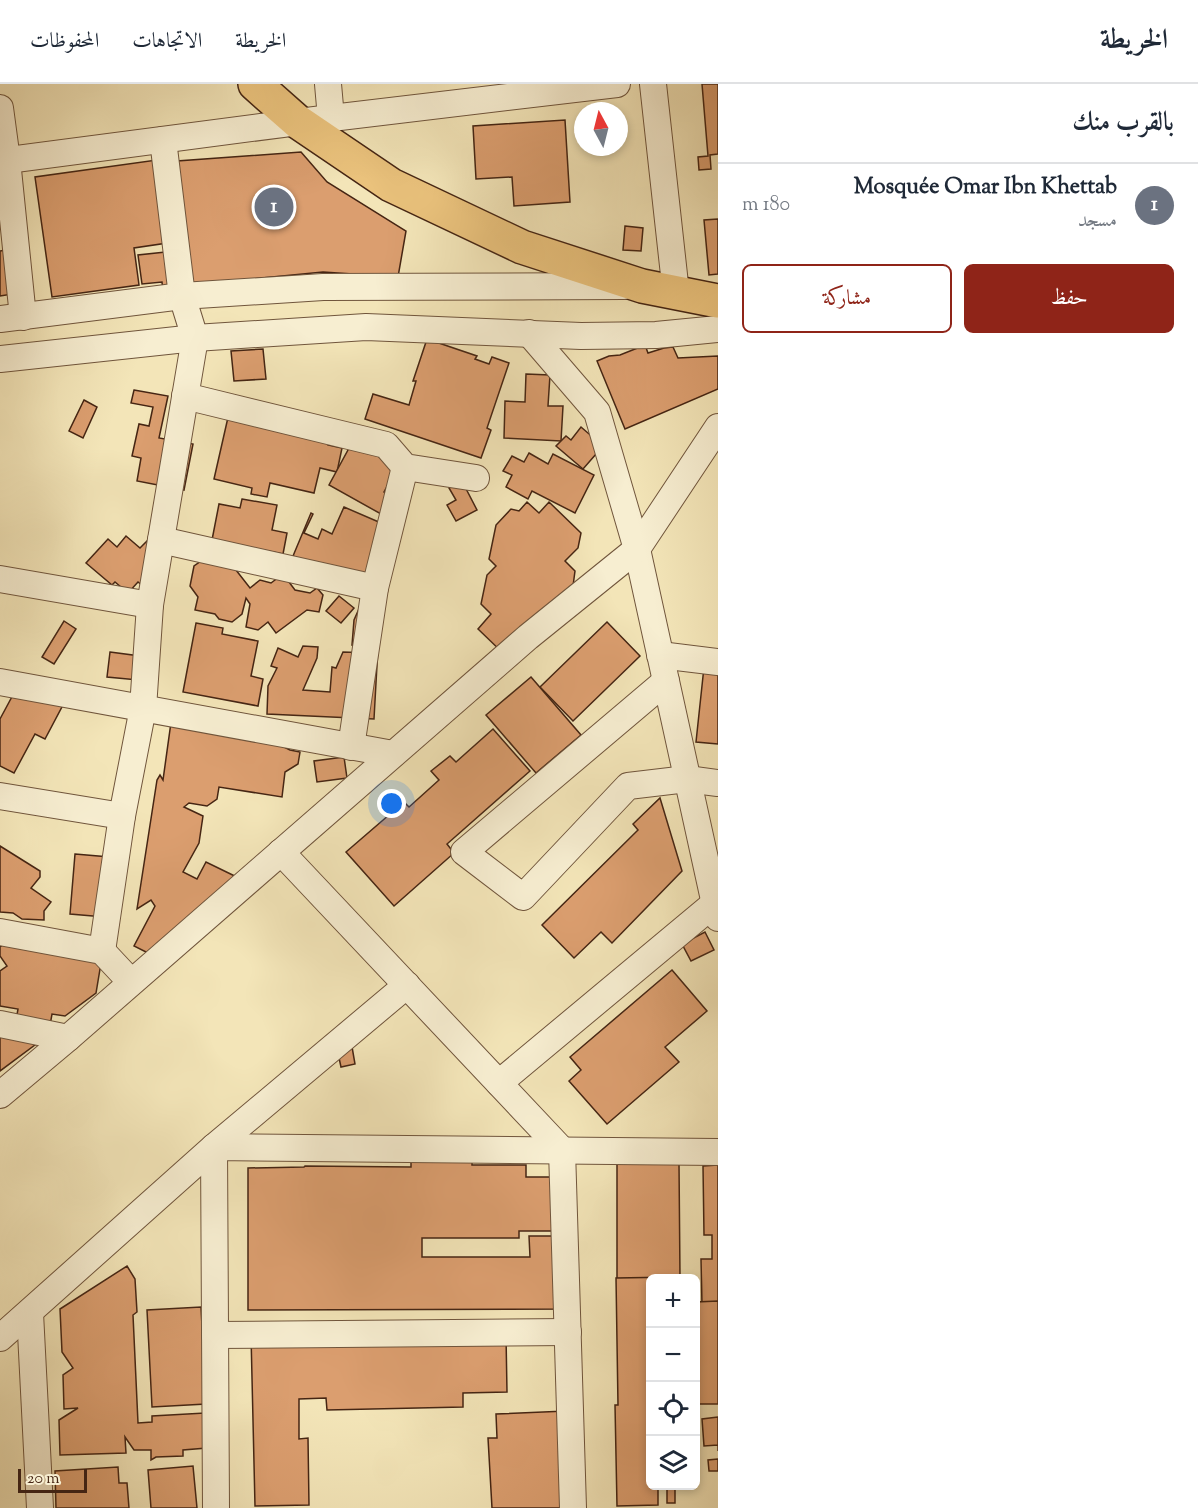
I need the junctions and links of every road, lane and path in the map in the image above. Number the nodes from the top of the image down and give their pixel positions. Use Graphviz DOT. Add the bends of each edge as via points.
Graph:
graph roads {
  1 [pos="255,84"];
  2 [pos="328,84"];
  3 [pos="617,84"];
  4 [pos="653,84"];
  5 [pos="0,108"];
  6 [pos="331,118"];
  7 [pos="298,122"];
  8 [pos="163,140"];
  9 [pos="3,161"];
  10 [pos="642,286"];
  11 [pos="676,293"];
  12 [pos="182,297"];
  13 [pos="718,301"];
  14 [pos="12,318"];
  15 [pos="718,329"];
  16 [pos="529,333"];
  17 [pos="195,338"];
  18 [pos="0,359"];
  19 [pos="185,396"];
  20 [pos="718,427"];
  21 [pos="405,467"];
  22 [pos="476,477"];
  23 [pos="161,540"];
  24 [pos="637,549"];
  25 [pos="0,579"];
  26 [pos="375,588"];
  27 [pos="150,605"];
  28 [pos="660,655"];
  29 [pos="718,662"];
  30 [pos="0,681"];
  31 [pos="666,681"];
  32 [pos="142,708"];
  33 [pos="351,747"];
  34 [pos="393,754"];
  35 [pos="687,779"];
  36 [pos="718,783"];
  37 [pos="0,796"];
  38 [pos="122,816"];
  39 [pos="281,852"];
  40 [pos="717,908"];
  41 [pos="0,932"];
  42 [pos="102,951"];
  43 [pos="132,982"];
  44 [pos="407,985"];
  45 [pos="0,1024"];
  46 [pos="68,1038"];
  47 [pos="499,1083"];
  48 [pos="0,1095"];
  49 [pos="214,1147"];
  50 [pos="562,1150"];
  51 [pos="718,1152"];
  52 [pos="30,1313"];
  53 [pos="568,1332"];
  54 [pos="215,1335"];
  55 [pos="0,1338"];
  56 [pos="40,1508"];
  57 [pos="216,1508"];
  58 [pos="573,1508"];
  1 -- 7 [label="main road"];
  2 -- 6 [label="street"];
  3 -- 6 [label="street"];
  4 -- 11 [label="street"];
  5 -- 9 [label="street"];
  6 -- 7 [label="street"];
  7 -- 8 [label="street"];
  7 -- 10 [label="main road" via="391,185 422,200 522,247"];
  8 -- 9 [label="street"];
  8 -- 12 [label="street"];
  9 -- 14 [label="street"];
  10 -- 11 [label="main road"];
  10 -- 12 [label="street" via="323,287"];
  11 -- 13 [label="main road"];
  12 -- 14 [label="street"];
  12 -- 17 [label="street"];
  15 -- 16 [label="street" via="656,335"];
  16 -- 17 [label="street" via="366,327"];
  16 -- 24 [label="street" via="597,412"];
  17 -- 18 [label="street"];
  17 -- 19 [label="street"];
  19 -- 21 [label="street" via="386,445"];
  19 -- 23 [label="street"];
  20 -- 24 [label="street"];
  21 -- 22 [label="street"];
  21 -- 26 [label="street"];
  23 -- 26 [label="street"];
  23 -- 27 [label="street"];
  24 -- 28 [label="street"];
  24 -- 34 [label="street"];
  25 -- 27 [label="street"];
  26 -- 33 [label="street"];
  27 -- 32 [label="street"];
  28 -- 29 [label="street"];
  28 -- 31 [label="street"];
  30 -- 32 [label="street"];
  31 -- 35 [label="street"];
  31 -- 35 [label="street" via="464,852 523,897 628,786"];
  32 -- 33 [label="street"];
  32 -- 38 [label="street"];
  33 -- 34 [label="street"];
  34 -- 39 [label="street"];
  35 -- 36 [label="street"];
  35 -- 40 [label="street"];
  37 -- 38 [label="street"];
  38 -- 42 [label="street"];
  39 -- 43 [label="street"];
  39 -- 44 [label="street"];
  40 -- 47 [label="street"];
  41 -- 42 [label="street"];
  42 -- 43 [label="street"];
  43 -- 46 [label="street"];
  44 -- 47 [label="street"];
  44 -- 49 [label="street"];
  45 -- 46 [label="street"];
  46 -- 48 [label="street"];
  47 -- 50 [label="street"];
  49 -- 50 [label="street"];
  49 -- 52 [label="street"];
  49 -- 54 [label="street"];
  50 -- 51 [label="street"];
  50 -- 53 [label="street"];
  52 -- 55 [label="street"];
  52 -- 56 [label="street"];
  53 -- 54 [label="street"];
  53 -- 58 [label="street"];
  54 -- 57 [label="street"];
}
